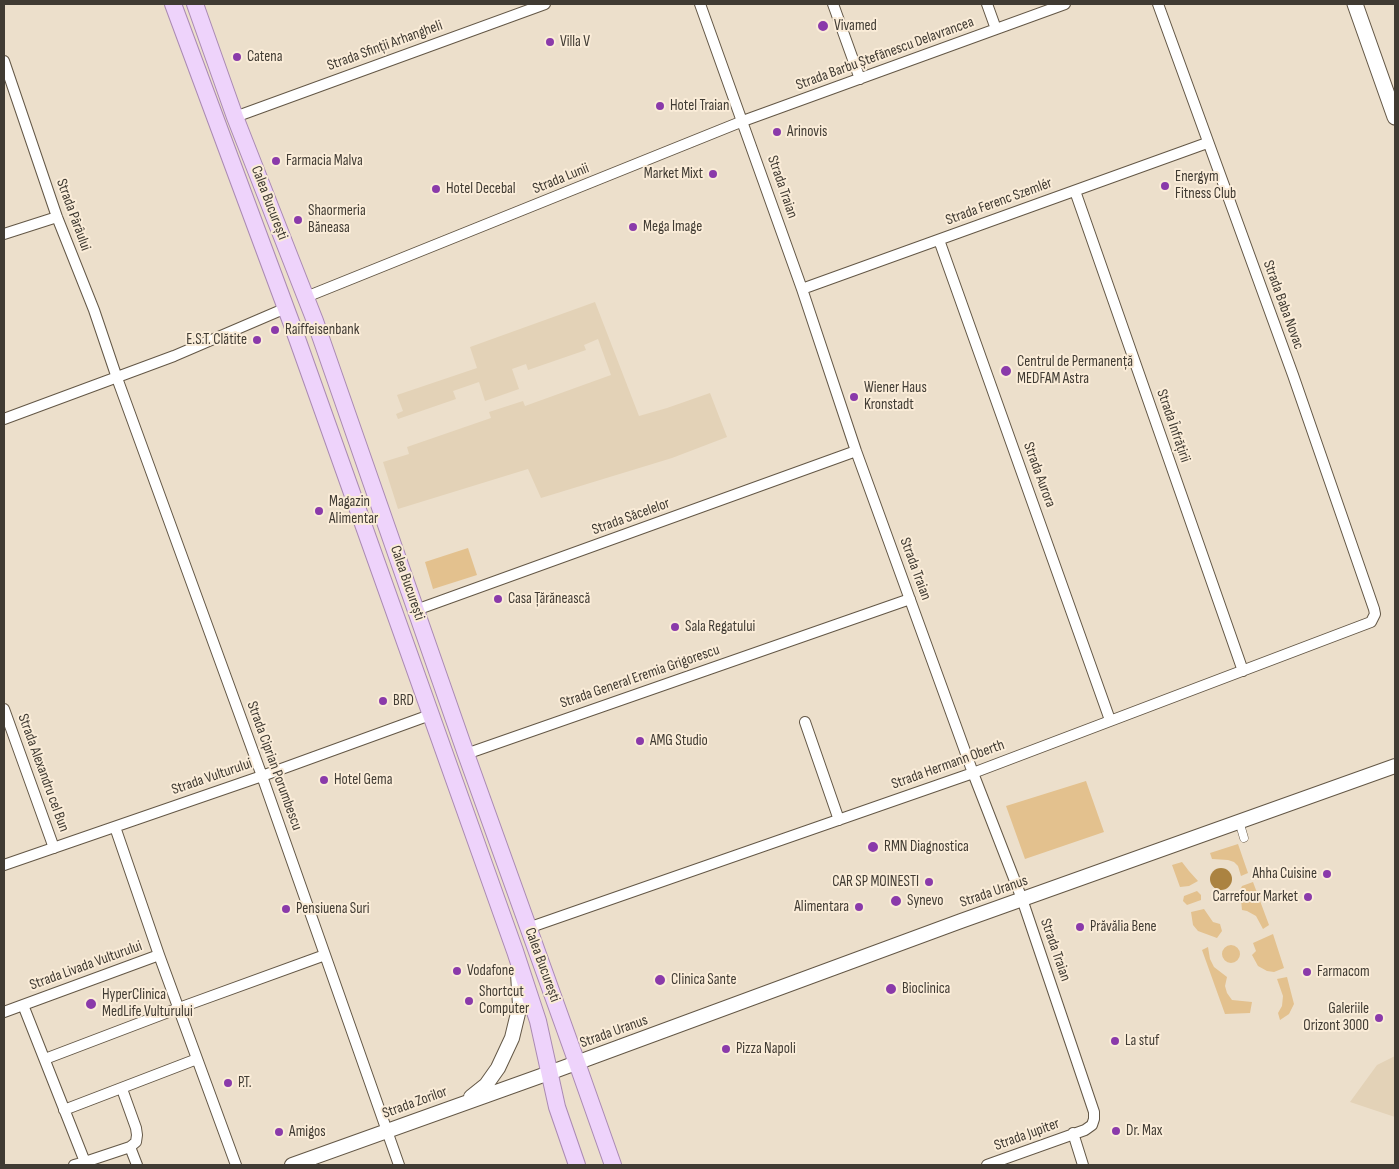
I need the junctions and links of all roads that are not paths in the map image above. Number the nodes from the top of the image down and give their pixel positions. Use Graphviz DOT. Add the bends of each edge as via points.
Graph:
graph roads {
  1 [pos="173,4"];
  2 [pos="195,4"];
  3 [pos="545,4"];
  4 [pos="700,4"];
  5 [pos="833,4"];
  6 [pos="987,4"];
  7 [pos="1065,4"];
  8 [pos="1158,4"];
  9 [pos="1355,4"];
  10 [pos="996,29"];
  11 [pos="4,61"];
  12 [pos="860,79"];
  13 [pos="236,117"];
  14 [pos="1395,117"];
  15 [pos="743,121"];
  16 [pos="1207,143"];
  17 [pos="1075,192"];
  18 [pos="57,217"];
  19 [pos="4,234"];
  20 [pos="939,240"];
  21 [pos="802,289"];
  22 [pos="306,297"];
  23 [pos="286,308"];
  24 [pos="117,378"];
  25 [pos="4,419"];
  26 [pos="856,451"];
  27 [pos="910,599"];
  28 [pos="416,610"];
  29 [pos="1374,619"];
  30 [pos="1243,671"];
  31 [pos="4,709"];
  32 [pos="430,715"];
  33 [pos="1110,720"];
  34 [pos="805,722"];
  35 [pos="466,754"];
  36 [pos="1395,766"];
  37 [pos="973,773"];
  38 [pos="262,776"];
  39 [pos="839,820"];
  40 [pos="1238,821"];
  41 [pos="115,827"];
  42 [pos="1244,838"];
  43 [pos="54,848"];
  44 [pos="4,865"];
  45 [pos="1022,899"];
  46 [pos="528,928"];
  47 [pos="515,951"];
  48 [pos="159,955"];
  49 [pos="325,955"];
  50 [pos="24,1005"];
  51 [pos="179,1008"];
  52 [pos="4,1012"];
  53 [pos="45,1059"];
  54 [pos="197,1059"];
  55 [pos="577,1063"];
  56 [pos="549,1073"];
  57 [pos="122,1089"];
  58 [pos="464,1103"];
  59 [pos="64,1110"];
  60 [pos="387,1131"];
  61 [pos="1073,1133"];
  62 [pos="130,1147"];
  63 [pos="80,1163"];
  64 [pos="137,1165"];
  65 [pos="236,1165"];
  66 [pos="292,1165"];
  67 [pos="399,1165"];
  68 [pos="577,1165"];
  69 [pos="613,1165"];
  70 [pos="987,1165"];
  71 [pos="1083,1165"];
  1 -- 23 [label="main road, Calea București"];
  2 -- 13 [label="main road, Calea București"];
  3 -- 13 [label="street, Strada Sfinții Arhangheli"];
  4 -- 15 [label="street, Strada Traian"];
  5 -- 12 [label="street"];
  6 -- 10 [label="street"];
  7 -- 10 [label="street, Strada Barbu Ștefănescu Delavrancea"];
  8 -- 16 [label="street, Strada Baba Novac"];
  9 -- 14 [label="main road"];
  10 -- 12 [label="street, Strada Barbu Ștefănescu Delavrancea"];
  11 -- 18 [label="street, Strada Pârâului"];
  12 -- 15 [label="street, Strada Barbu Ștefănescu Delavrancea"];
  13 -- 22 [label="main road, Calea București"];
  15 -- 21 [label="street, Strada Traian"];
  15 -- 22 [label="street, Strada Lunii"];
  16 -- 17 [label="street, Strada Ferenc Szemlér"];
  16 -- 29 [label="street, Strada Baba Novac" via="1296,385 1374,610"];
  17 -- 20 [label="street, Strada Ferenc Szemlér"];
  17 -- 30 [label="street, Strada Înfrățirii"];
  18 -- 19 [label="street"];
  18 -- 24 [label="street, Strada Pârâului"];
  20 -- 21 [label="street, Strada Ferenc Szemlér"];
  20 -- 33 [label="street, Strada Aurora"];
  21 -- 26 [label="street, Strada Traian"];
  22 -- 28 [label="main road, Calea București"];
  23 -- 24 [label="street"];
  23 -- 32 [label="main road, Calea București"];
  24 -- 25 [label="street"];
  24 -- 38 [label="street, Strada Ciprian Porumbescu"];
  26 -- 27 [label="street, Strada Traian"];
  26 -- 28 [label="street, Strada Săcelelor"];
  27 -- 35 [label="street, Strada General Eremia Grigorescu"];
  27 -- 37 [label="street, Strada Traian"];
  28 -- 35 [label="main road, Calea București"];
  29 -- 30 [label="street, Strada Hermann Oberth" via="1364,626"];
  30 -- 33 [label="street, Strada Hermann Oberth"];
  31 -- 43 [label="street, Strada Alexandru cel Bun"];
  32 -- 38 [label="street, Strada Vulturului"];
  32 -- 47 [label="main road, Calea București"];
  33 -- 37 [label="street, Strada Hermann Oberth"];
  34 -- 39 [label="street"];
  35 -- 46 [label="main road, Calea București"];
  36 -- 40 [label="street, Strada Uranus"];
  37 -- 39 [label="street, Strada Hermann Oberth"];
  37 -- 45 [label="street, Strada Traian"];
  38 -- 41 [label="street, Strada Vulturului"];
  38 -- 49 [label="street, Strada Ciprian Porumbescu"];
  39 -- 46 [label="street, Strada Hermann Oberth"];
  40 -- 42 [label="street"];
  40 -- 45 [label="street, Strada Uranus"];
  41 -- 43 [label="street, Strada Vulturului"];
  41 -- 48 [label="street, Strada Livada Vulturului"];
  43 -- 44 [label="street, Strada Vulturului"];
  45 -- 55 [label="street, Strada Uranus"];
  45 -- 61 [label="street, Strada Traian" via="1094,1112 1092,1125"];
  46 -- 55 [label="main road, Calea București"];
  47 -- 56 [label="main road, Calea București" via="538,1021"];
  47 -- 58 [label="street" via="520,1005 512,1038 486,1085"];
  48 -- 50 [label="street, Strada Livada Vulturului"];
  48 -- 51 [label="street, Strada Livada Vulturului"];
  49 -- 51 [label="street"];
  49 -- 60 [label="street, Strada Ciprian Porumbescu"];
  50 -- 52 [label="street, Strada Livada Vulturului"];
  50 -- 53 [label="street, Strada Livada Vulturului"];
  51 -- 53 [label="street"];
  51 -- 54 [label="street, Strada Livada Vulturului"];
  53 -- 59 [label="street, Strada Livada Vulturului"];
  54 -- 57 [label="street"];
  54 -- 65 [label="street, Strada Livada Vulturului"];
  55 -- 56 [label="street, Strada Uranus"];
  55 -- 69 [label="main road, Calea București"];
  56 -- 58 [label="street, Strada Zorilor"];
  56 -- 68 [label="main road, Calea București" via="557,1108"];
  57 -- 59 [label="street"];
  57 -- 62 [label="street" via="138,1135"];
  58 -- 60 [label="street, Strada Zorilor"];
  59 -- 63 [label="street, Strada Livada Vulturului"];
  60 -- 66 [label="street, Strada Zorilor"];
  60 -- 67 [label="street, Strada Ciprian Porumbescu"];
  61 -- 70 [label="street, Strada Jupiter"];
  61 -- 71 [label="street, Strada Jupiter"];
  62 -- 63 [label="street, Strada Livada Vulturului"];
  62 -- 64 [label="street"];
}
